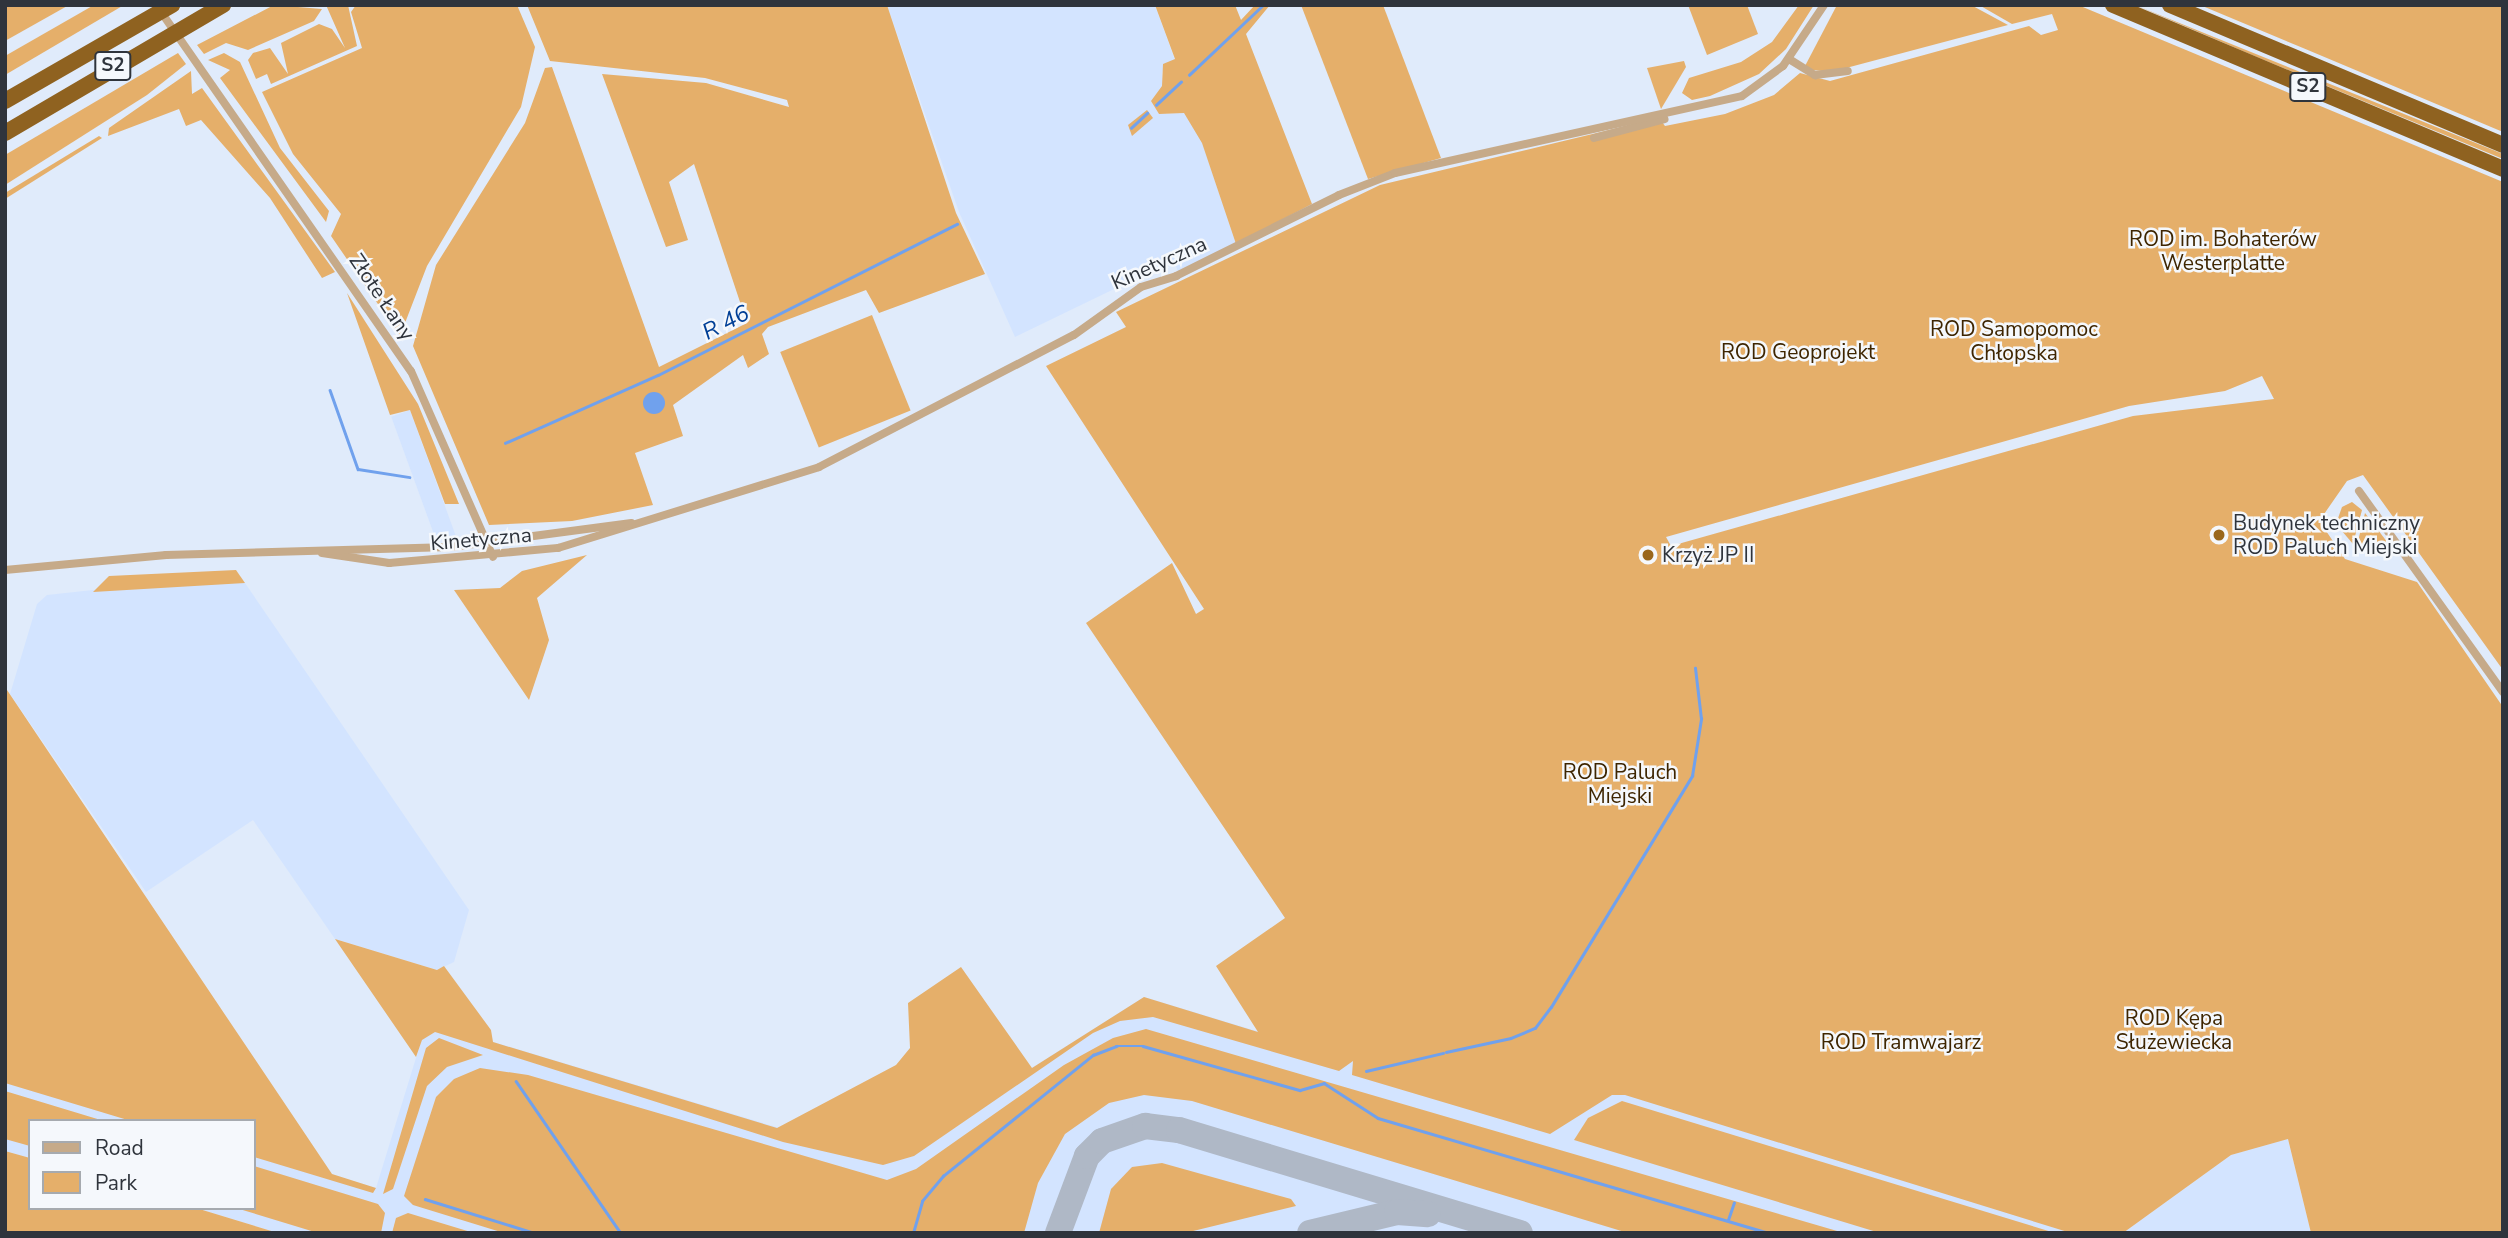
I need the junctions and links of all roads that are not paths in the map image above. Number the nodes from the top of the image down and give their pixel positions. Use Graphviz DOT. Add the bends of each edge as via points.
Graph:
graph roads {
  1 [pos="156,5"];
  2 [pos="173,5"];
  3 [pos="223,5"];
  4 [pos="1824,5"];
  5 [pos="2113,5"];
  6 [pos="2170,5"];
  7 [pos="1789,59"];
  8 [pos="1848,71"];
  9 [pos="5,101"];
  10 [pos="1719,103"];
  11 [pos="5,133"];
  12 [pos="1594,138"];
  13 [pos="2503,145"];
  14 [pos="2503,169"];
  15 [pos="2359,491"];
  16 [pos="640,522"];
  17 [pos="486,544"];
  18 [pos="322,553"];
  19 [pos="493,557"];
  20 [pos="5,570"];
  21 [pos="2503,692"];
  1 -- 17 [label="street, Złote Łany" via="411,371"];
  2 -- 9 [label="highway, S2"];
  3 -- 11 [label="highway, S2"];
  4 -- 7 [label="street, Kinetyczna"];
  5 -- 14 [label="highway, S2"];
  6 -- 13 [label="highway, S2"];
  7 -- 8 [label="street" via="1815,75"];
  7 -- 10 [label="street, Kinetyczna" via="1742,96"];
  10 -- 12 [label="street, Kinetyczna"];
  10 -- 16 [label="street, Kinetyczna" via="1374,181 1141,286 1074,335 835,461"];
  15 -- 21 [label="street"];
  16 -- 17 [label="street, Kinetyczna"];
  16 -- 19 [label="street, Kinetyczna" via="582,543"];
  17 -- 18 [label="street, Kinetyczna"];
  17 -- 19 [label="street, Złote Łany"];
  18 -- 19 [label="street, Kinetyczna" via="370,563"];
  18 -- 20 [label="street, Kinetyczna" via="166,555"];
}
